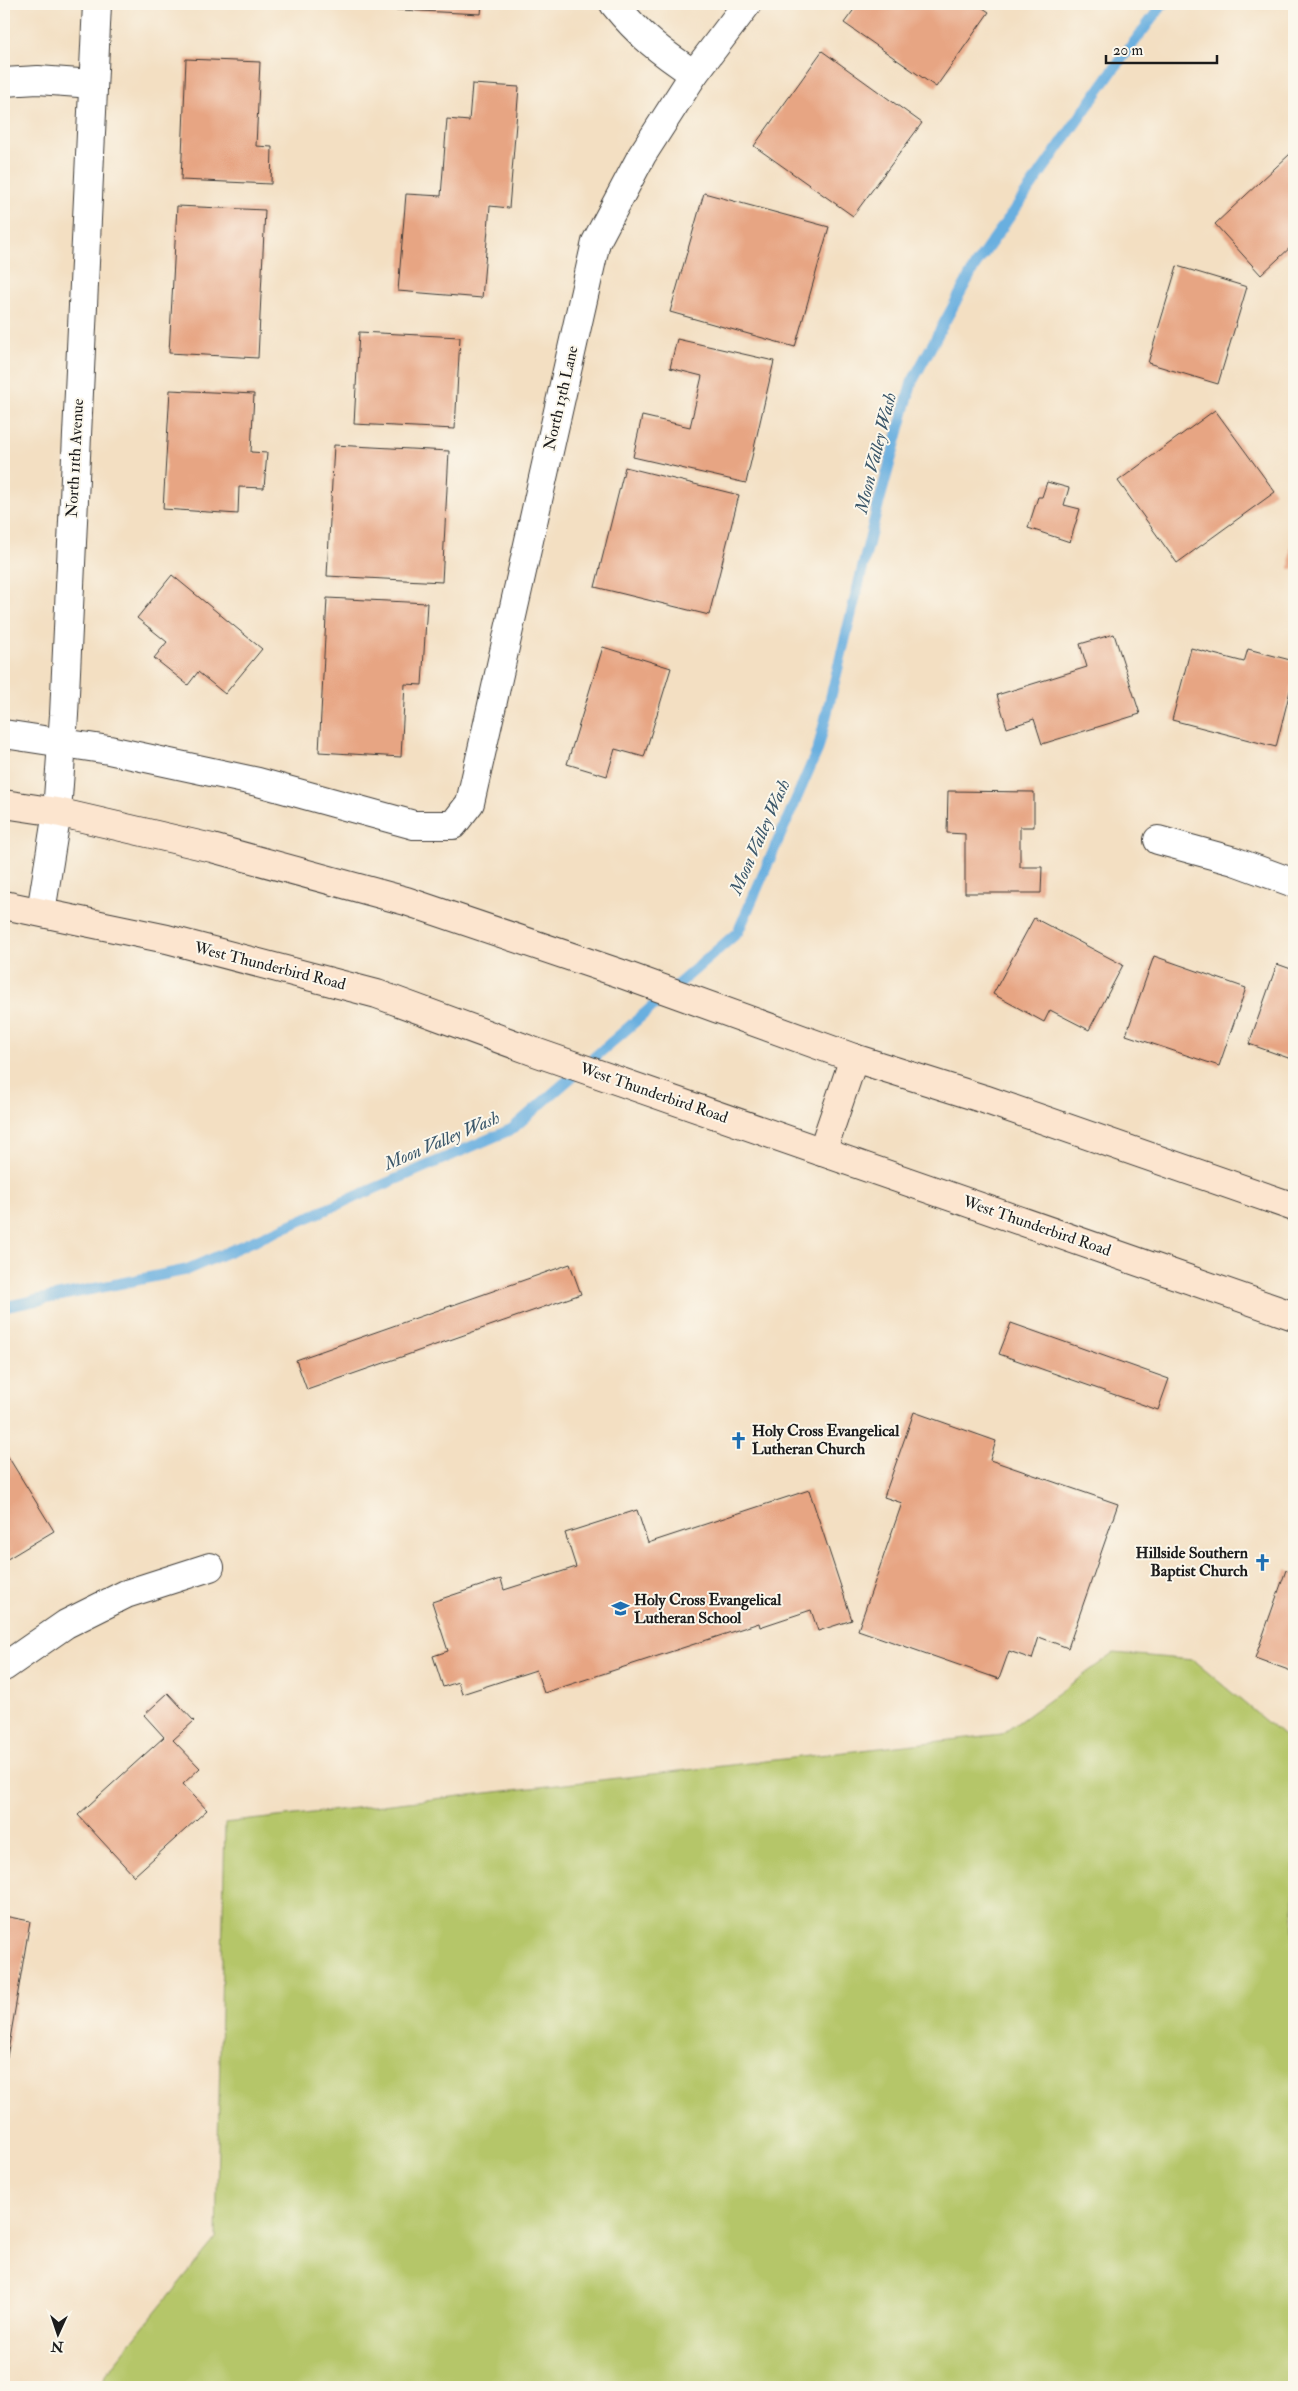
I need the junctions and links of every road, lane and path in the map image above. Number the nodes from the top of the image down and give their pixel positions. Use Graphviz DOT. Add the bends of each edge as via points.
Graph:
graph roads {
  1 [pos="97,4"];
  2 [pos="614,4"];
  3 [pos="746,4"];
  4 [pos="694,74"];
  5 [pos="4,82"];
  6 [pos="93,84"];
  7 [pos="4,734"];
  8 [pos="62,742"];
  9 [pos="4,804"];
  10 [pos="57,812"];
  11 [pos="1158,840"];
  12 [pos="1294,883"];
  13 [pos="4,905"];
  14 [pos="41,912"];
  15 [pos="854,1058"];
  16 [pos="822,1152"];
  17 [pos="1294,1207"];
  18 [pos="1294,1316"];
  19 [pos="210,1567"];
  20 [pos="4,1667"];
  1 -- 6 [label="street, North 11th Avenue"];
  2 -- 4 [label="street" via="633,28"];
  3 -- 4 [label="street, North 13th Lane"];
  4 -- 8 [label="street, North 13th Lane" via="642,155 596,242 470,803 453,826 414,825 258,782"];
  5 -- 6 [label="street" via="38,80"];
  6 -- 8 [label="street, North 11th Avenue"];
  7 -- 8 [label="street"];
  8 -- 10 [label="street, North 11th Avenue"];
  9 -- 10 [label="main road"];
  10 -- 14 [label="street, North 11th Avenue"];
  10 -- 15 [label="main road" via="212,848 406,901"];
  11 -- 12 [label="street"];
  13 -- 14 [label="main road, West Thunderbird Road"];
  14 -- 16 [label="main road, West Thunderbird Road" via="167,939 377,994"];
  15 -- 16 [label="main road"];
  15 -- 17 [label="main road" via="984,1099"];
  16 -- 18 [label="main road, West Thunderbird Road"];
  19 -- 20 [label="street" via="126,1594 66,1624"];
}
